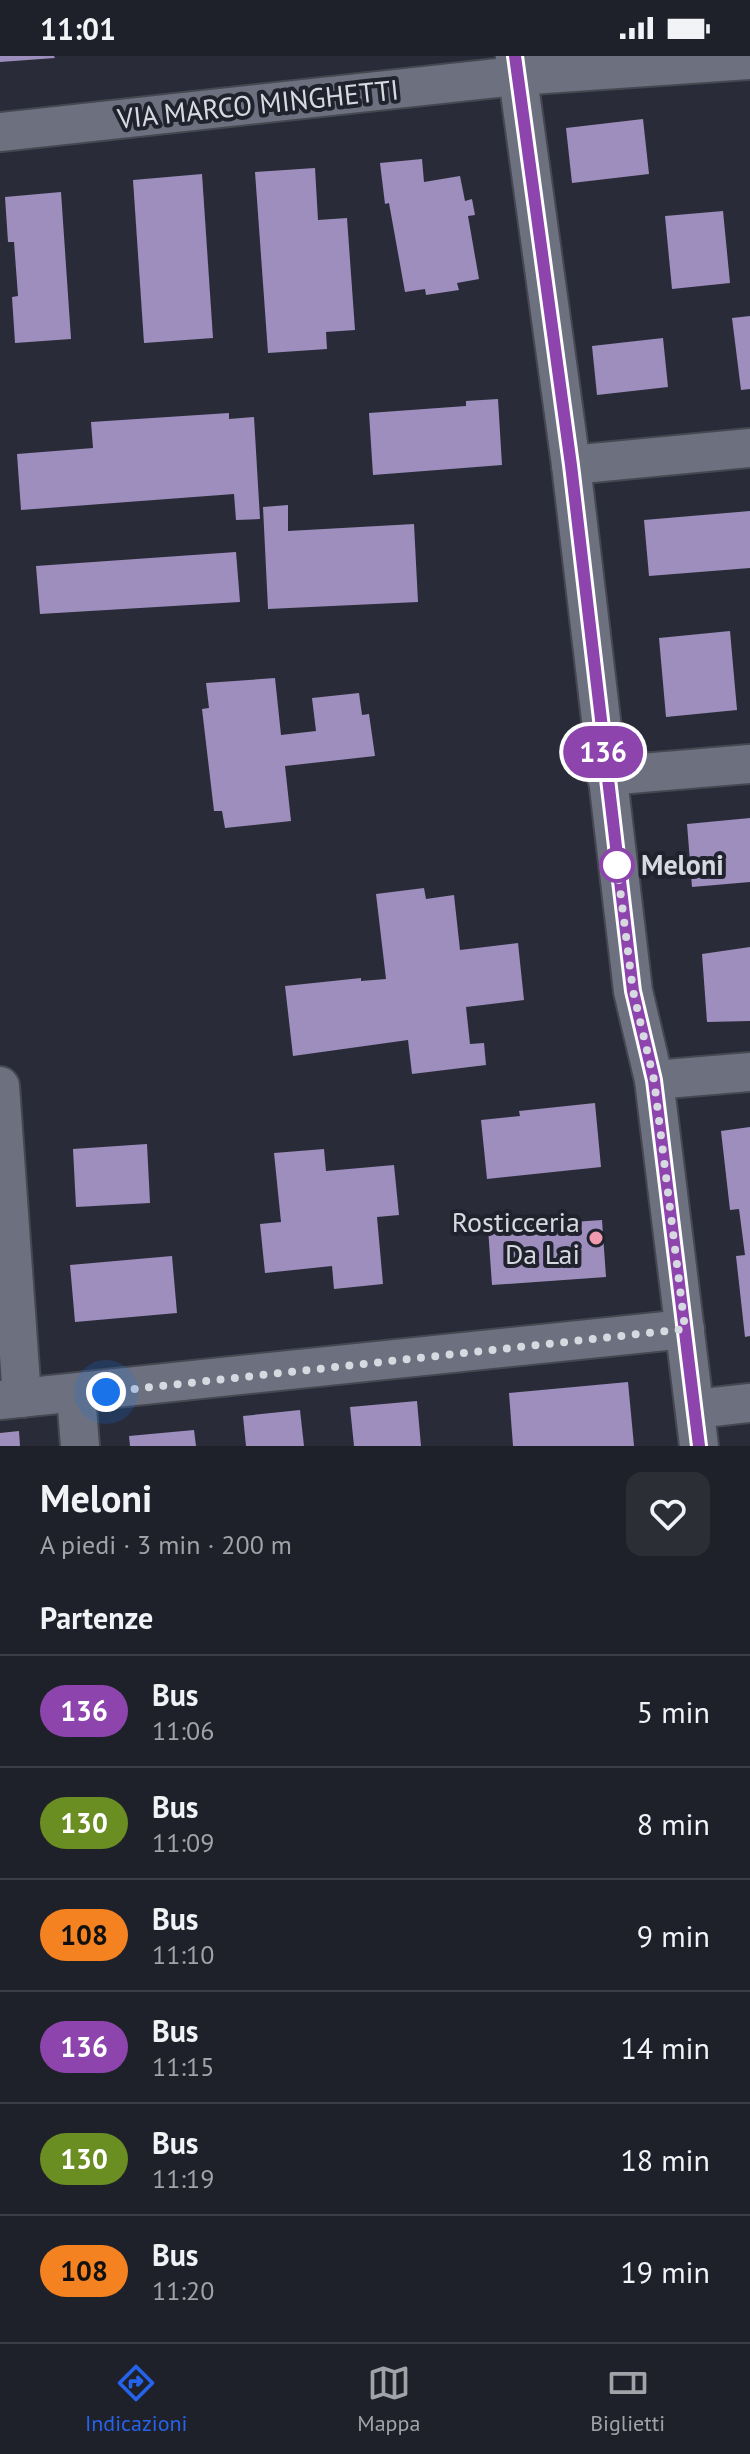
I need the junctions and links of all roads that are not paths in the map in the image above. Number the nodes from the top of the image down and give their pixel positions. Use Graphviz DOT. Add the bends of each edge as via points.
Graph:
graph roads {
  1 [pos="750,60"];
  2 [pos="516,66"];
  3 [pos="0,132"];
  4 [pos="750,448"];
  5 [pos="571,465"];
  6 [pos="750,764"];
  7 [pos="606,776"];
  8 [pos="750,1072"];
  9 [pos="654,1080"];
  10 [pos="0,1086"];
  11 [pos="685,1329"];
  12 [pos="76,1395"];
  13 [pos="11,1399"];
  14 [pos="750,1403"];
  15 [pos="697,1428"];
  16 [pos="80,1446"];
  1 -- 2 [label="street, VIA MARCO MINGHETTI"];
  2 -- 3 [label="street, VIA MARCO MINGHETTI"];
  2 -- 5 [label="street"];
  4 -- 5 [label="street"];
  5 -- 7 [label="street"];
  6 -- 7 [label="street"];
  7 -- 9 [label="street" via="633,991"];
  8 -- 9 [label="street"];
  9 -- 11 [label="street"];
  10 -- 13 [label="street"];
  11 -- 12 [label="street"];
  11 -- 15 [label="street"];
  12 -- 13 [label="street"];
  12 -- 16 [label="street"];
  14 -- 15 [label="street"];
}
